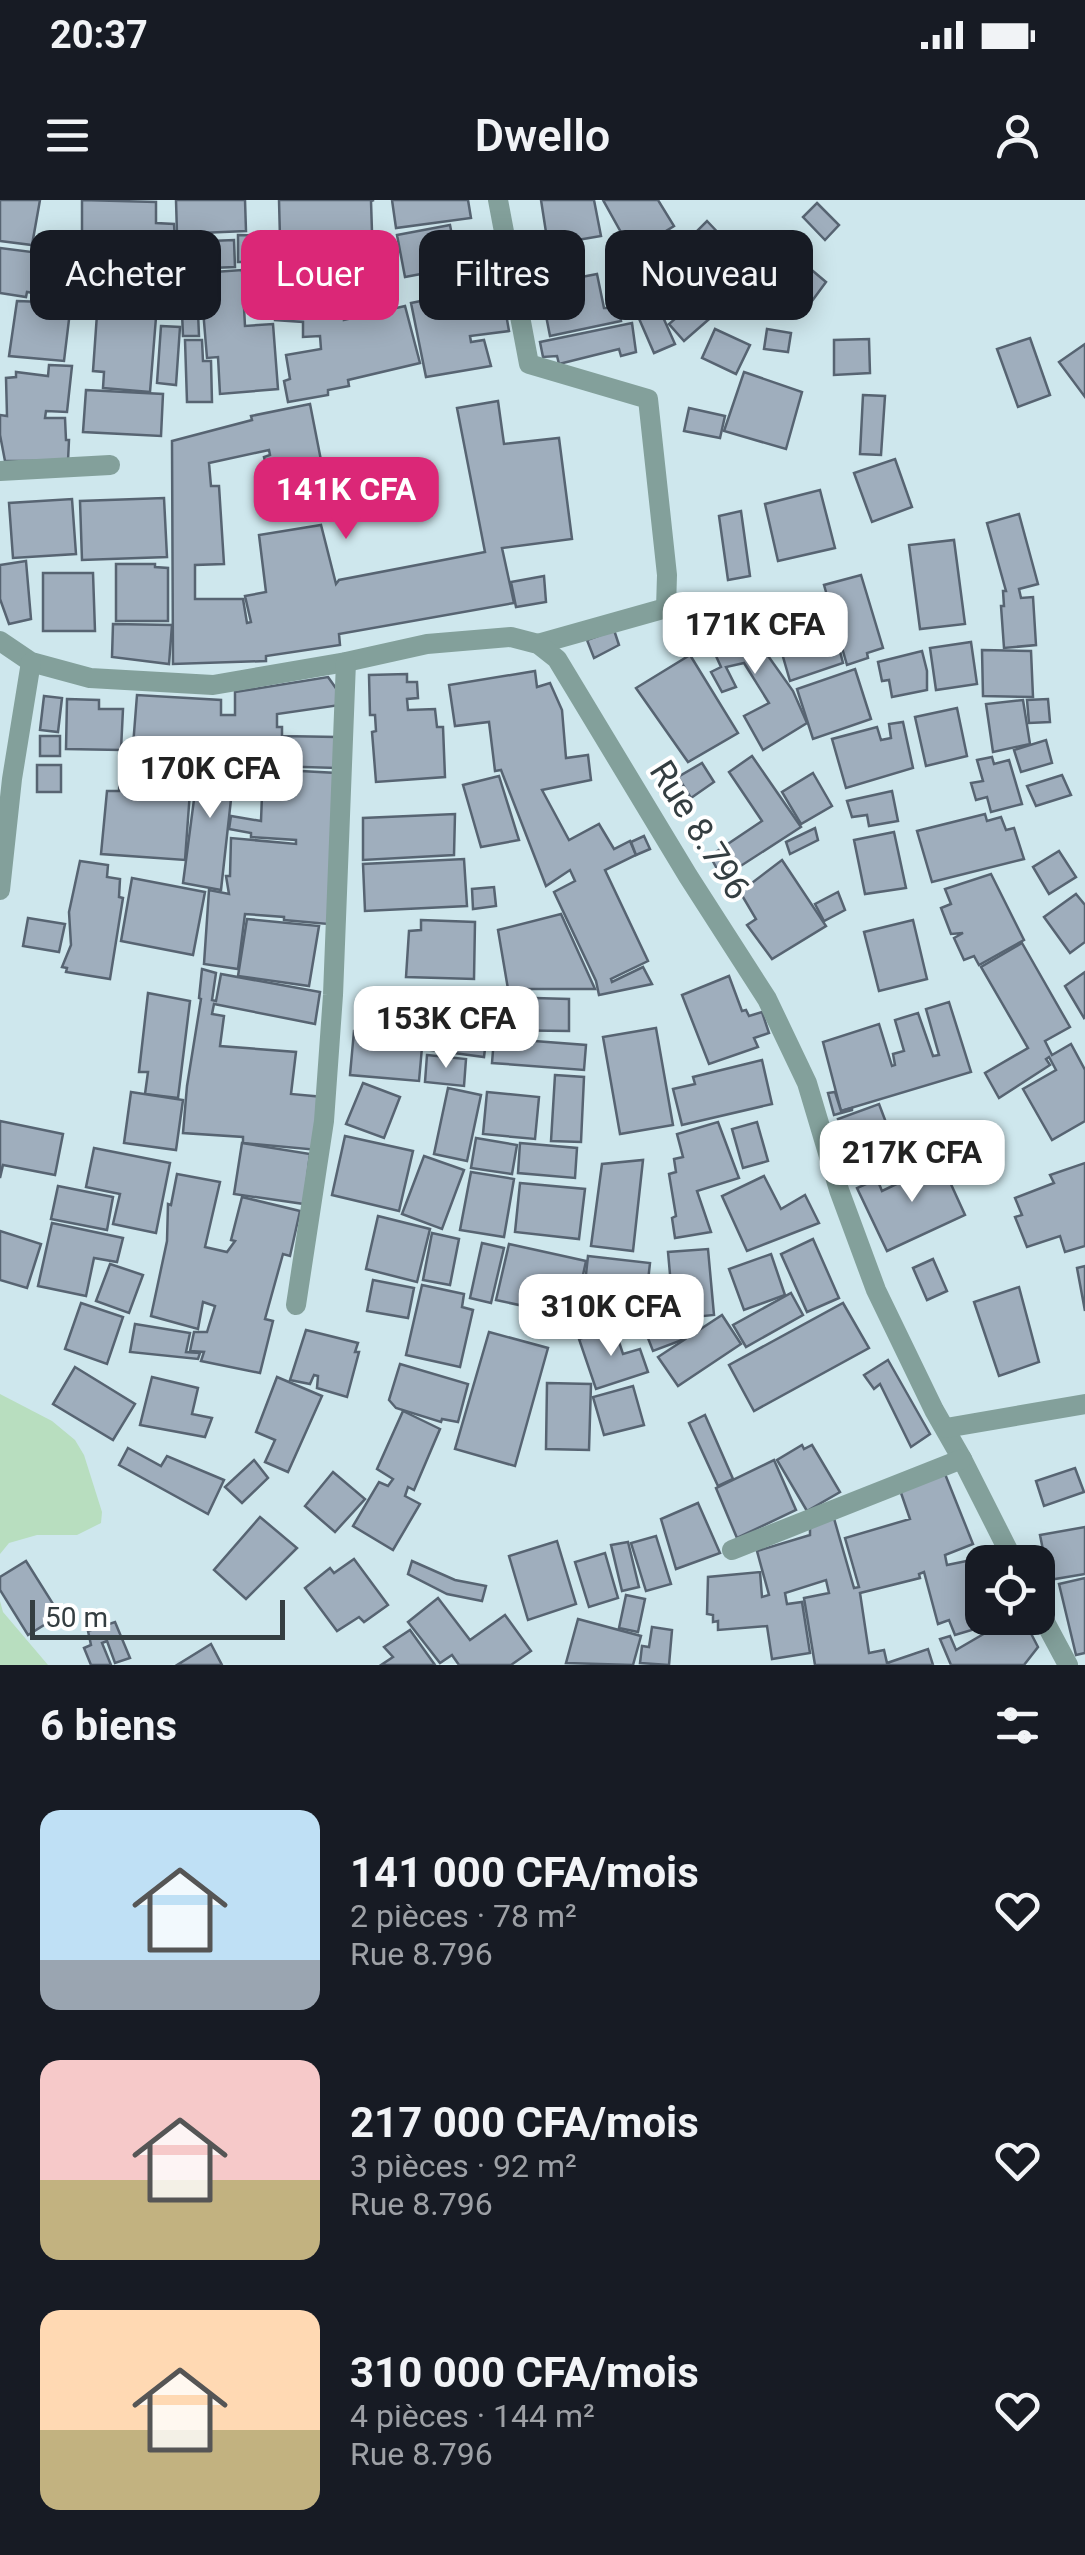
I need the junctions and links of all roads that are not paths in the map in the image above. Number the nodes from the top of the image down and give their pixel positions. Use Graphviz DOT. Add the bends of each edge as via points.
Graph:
graph roads {
  1 [pos="498,200"];
  2 [pos="110,465"];
  3 [pos="0,472"];
  4 [pos="0,641"];
  5 [pos="538,644"];
  6 [pos="30,662"];
  7 [pos="346,662"];
  8 [pos="0,890"];
  9 [pos="296,1304"];
  10 [pos="1085,1404"];
  11 [pos="946,1428"];
  12 [pos="962,1459"];
  13 [pos="1005,1545"];
  14 [pos="732,1550"];
  15 [pos="1051,1635"];
  16 [pos="1064,1664"];
  1 -- 5 [label="street" via="529,364 648,399 667,575 666,608"];
  2 -- 3 [label="street"];
  4 -- 6 [label="street"];
  5 -- 7 [label="street" via="510,637 427,644"];
  5 -- 11 [label="street, Rue 8.796" via="558,659 767,998 807,1083 876,1290"];
  6 -- 7 [label="street" via="90,678 213,685"];
  6 -- 8 [label="street"];
  7 -- 9 [label="street" via="324,1121"];
  10 -- 11 [label="street"];
  11 -- 12 [label="street, Rue 8.796"];
  12 -- 13 [label="street, Rue 8.796"];
  12 -- 14 [label="street"];
  15 -- 16 [label="street"];
}
